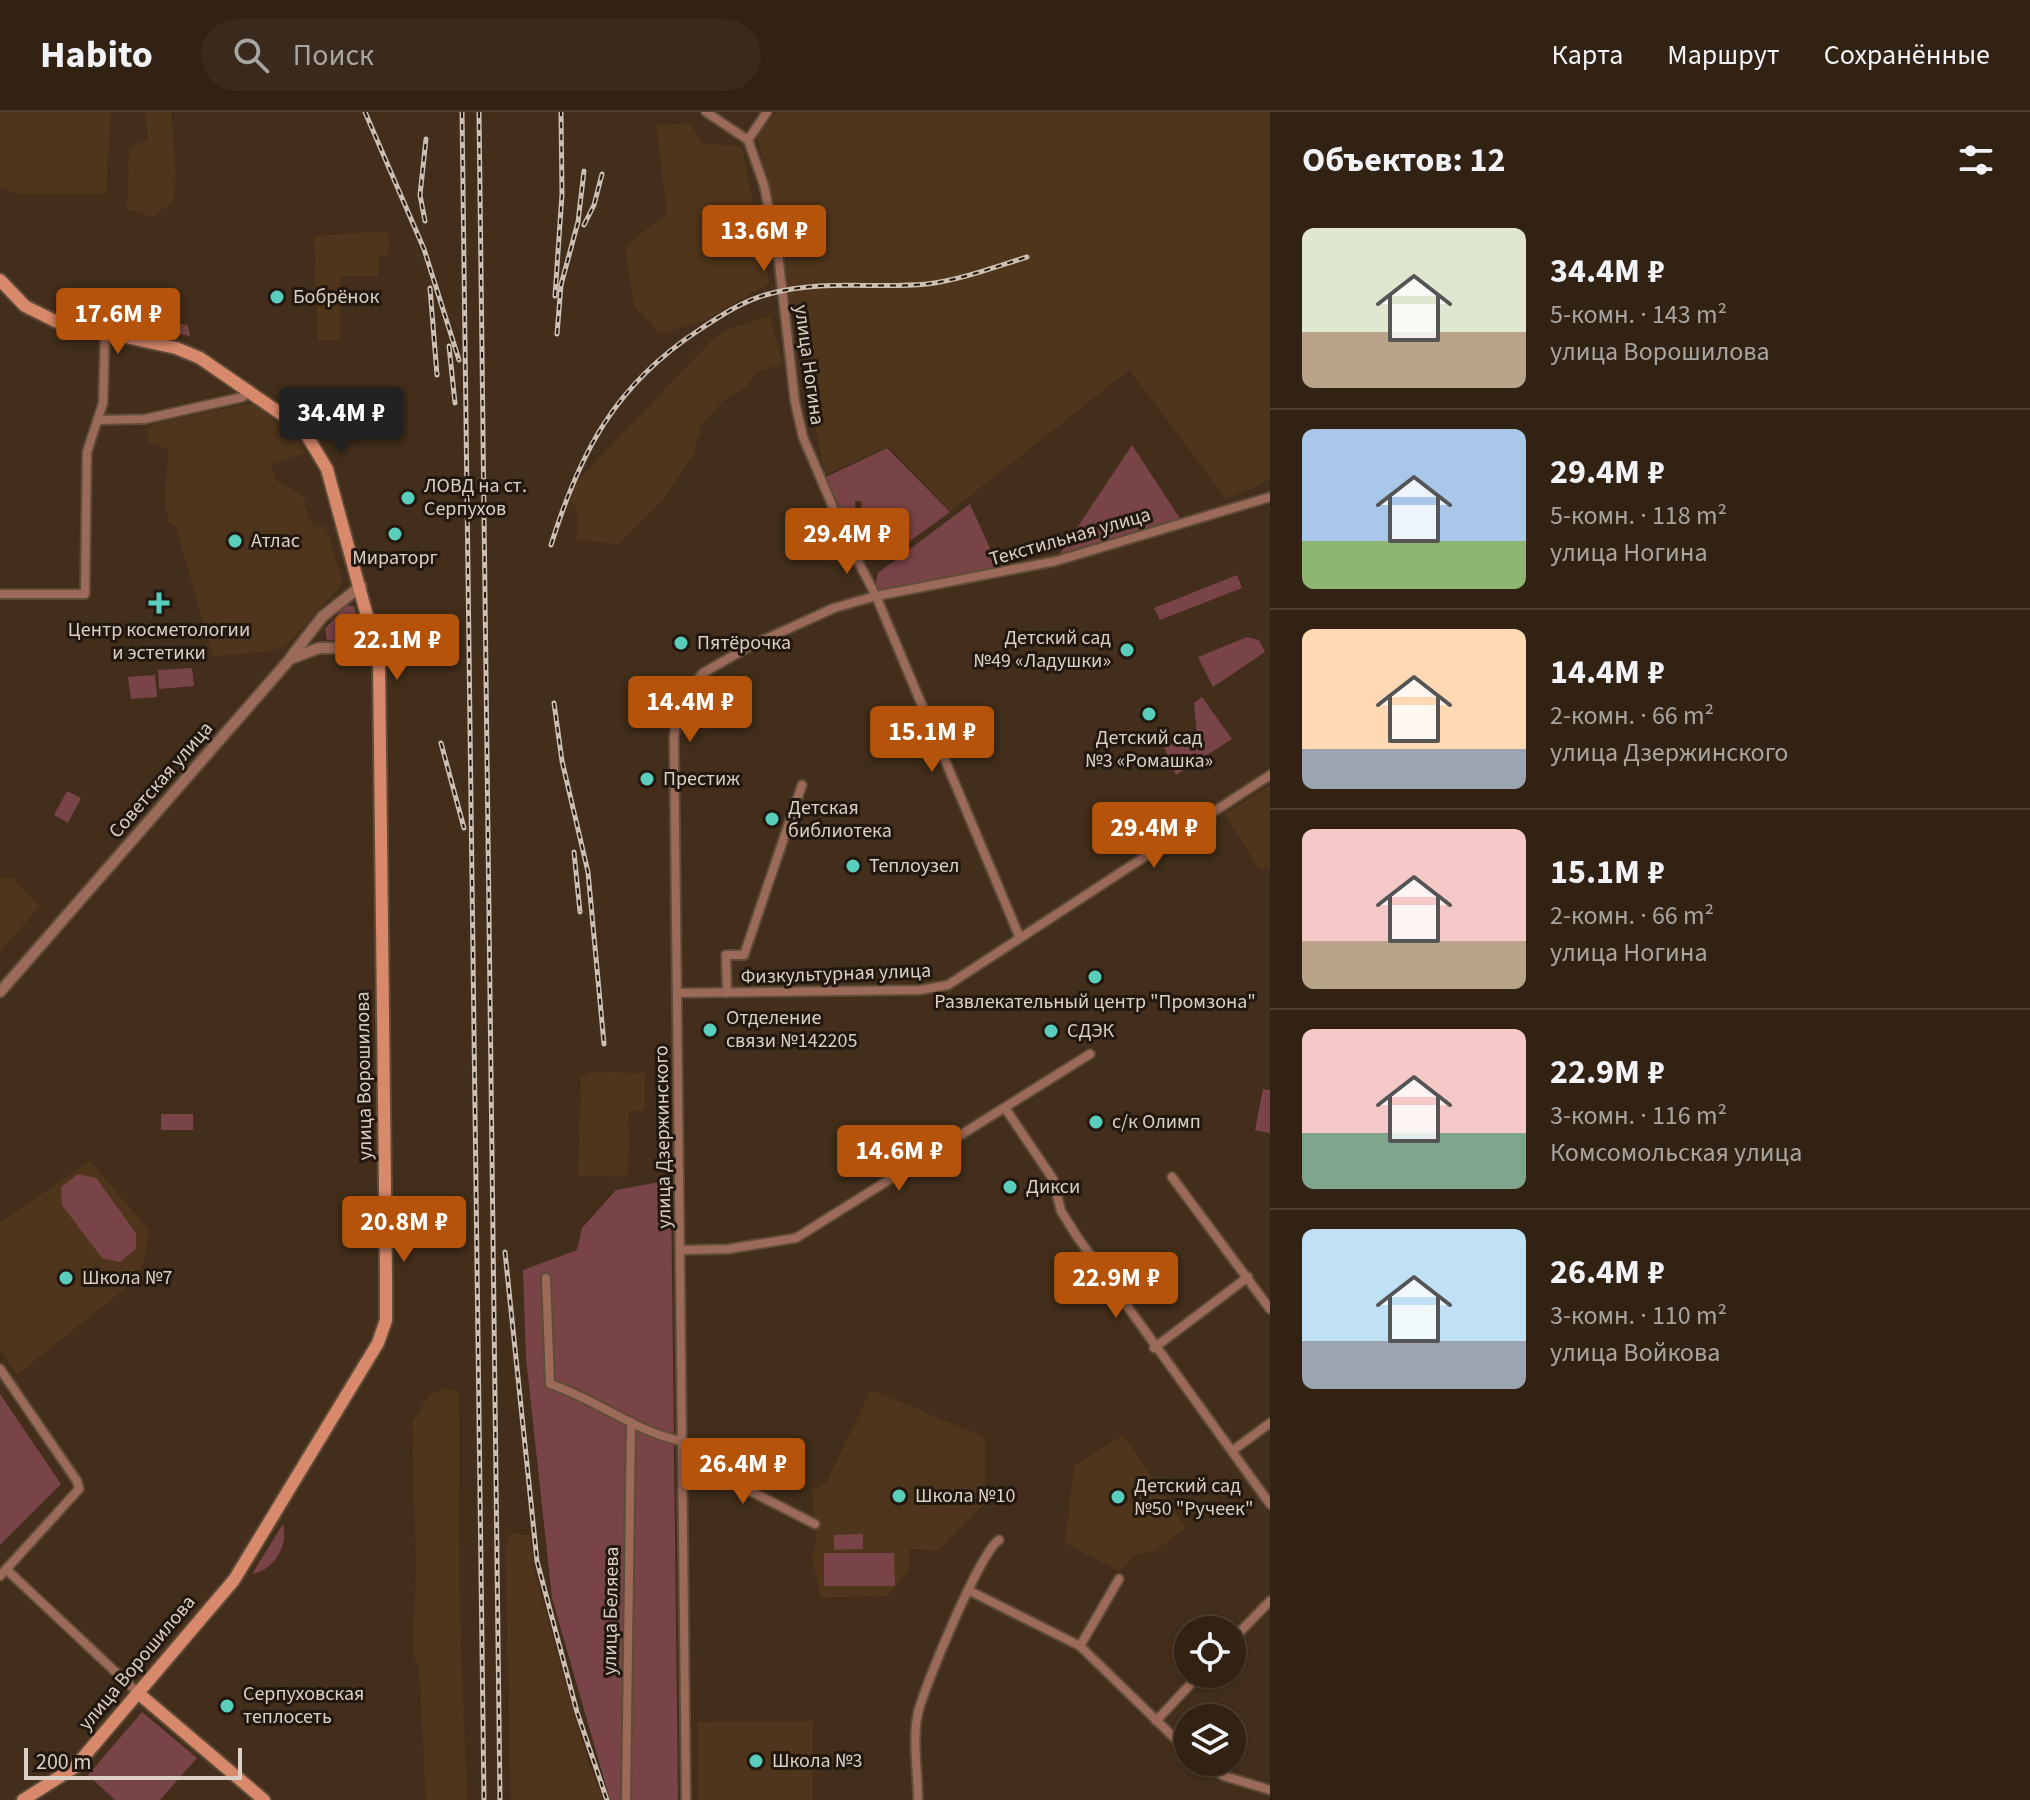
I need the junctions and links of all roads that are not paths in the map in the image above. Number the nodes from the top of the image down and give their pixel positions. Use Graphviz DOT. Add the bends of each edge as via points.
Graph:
graph roads {
  1 [pos="706,112"];
  2 [pos="767,112"];
  3 [pos="748,140"];
  4 [pos="0,280"];
  5 [pos="105,335"];
  6 [pos="250,390"];
  7 [pos="98,420"];
  8 [pos="1270,497"];
  9 [pos="361,586"];
  10 [pos="0,594"];
  11 [pos="876,596"];
  12 [pos="322,617"];
  13 [pos="377,648"];
  14 [pos="330,649"];
  15 [pos="290,659"];
  16 [pos="1270,775"];
  17 [pos="802,785"];
  18 [pos="1020,938"];
  19 [pos="0,992"];
  20 [pos="677,993"];
  21 [pos="727,993"];
  22 [pos="1090,1054"];
  23 [pos="1005,1108"];
  24 [pos="1172,1177"];
  25 [pos="681,1250"];
  26 [pos="1248,1277"];
  27 [pos="546,1278"];
  28 [pos="1270,1309"];
  29 [pos="1154,1348"];
  30 [pos="0,1369"];
  31 [pos="631,1422"];
  32 [pos="1270,1423"];
  33 [pos="682,1441"];
  34 [pos="1232,1451"];
  35 [pos="683,1457"];
  36 [pos="1270,1504"];
  37 [pos="815,1524"];
  38 [pos="999,1540"];
  39 [pos="4,1573"];
  40 [pos="1119,1579"];
  41 [pos="968,1590"];
  42 [pos="1270,1601"];
  43 [pos="1246,1626"];
  44 [pos="1080,1646"];
  45 [pos="1187,1688"];
  46 [pos="138,1693"];
  47 [pos="1156,1721"];
  48 [pos="1174,1738"];
  49 [pos="1224,1776"];
  50 [pos="1270,1790"];
  51 [pos="23,1800"];
  52 [pos="264,1800"];
  53 [pos="626,1800"];
  54 [pos="686,1800"];
  55 [pos="918,1800"];
  1 -- 3 [label="street"];
  2 -- 3 [label="street"];
  3 -- 11 [label="street, улица Ногина" via="764,185 778,254 803,437"];
  4 -- 5 [label="main road" via="25,306 57,322"];
  5 -- 6 [label="main road" via="191,354"];
  5 -- 7 [label="street"];
  6 -- 7 [label="street" via="243,397 145,419"];
  6 -- 9 [label="main road, улица Ворошилова" via="303,429 327,469"];
  7 -- 10 [label="street" via="87,452 85,594"];
  8 -- 11 [label="street, Текстильная улица" via="1056,561"];
  9 -- 12 [label="street, Советская улица"];
  9 -- 13 [label="main road, улица Ворошилова"];
  11 -- 18 [label="street, улица Ногина"];
  11 -- 20 [label="street, улица Дзержинского" via="834,608 722,661 703,673 678,704"];
  12 -- 14 [label="street" via="316,635"];
  12 -- 15 [label="street, Советская улица"];
  13 -- 14 [label="street"];
  13 -- 46 [label="main road, улица Ворошилова" via="386,1320 361,1373 234,1580"];
  14 -- 15 [label="street" via="312,649"];
  15 -- 19 [label="street, Советская улица"];
  16 -- 18 [label="street, Физкультурная улица"];
  17 -- 21 [label="street" via="744,955 726,955"];
  18 -- 21 [label="street, Физкультурная улица" via="948,985"];
  20 -- 21 [label="street, Физкультурная улица"];
  20 -- 25 [label="street, улица Дзержинского"];
  22 -- 23 [label="street"];
  23 -- 25 [label="street" via="796,1238"];
  23 -- 29 [label="street" via="1053,1179 1061,1211"];
  24 -- 26 [label="street"];
  25 -- 33 [label="street, улица Дзержинского"];
  26 -- 28 [label="street"];
  26 -- 29 [label="street"];
  27 -- 31 [label="street" via="548,1382"];
  29 -- 34 [label="street"];
  30 -- 39 [label="street" via="79,1489"];
  31 -- 33 [label="street"];
  31 -- 53 [label="street, улица Беляева"];
  32 -- 34 [label="street"];
  33 -- 35 [label="street, улица Дзержинского"];
  34 -- 36 [label="street"];
  35 -- 37 [label="street"];
  35 -- 54 [label="street, улица Дзержинского"];
  38 -- 41 [label="street" via="990,1545"];
  39 -- 46 [label="street"];
  40 -- 44 [label="street"];
  41 -- 44 [label="street"];
  41 -- 55 [label="street" via="917,1714"];
  42 -- 43 [label="street"];
  44 -- 47 [label="street"];
  45 -- 47 [label="street"];
  46 -- 51 [label="main road, улица Ворошилова" via="75,1767"];
  46 -- 52 [label="main road"];
  47 -- 48 [label="street"];
  49 -- 50 [label="street"];
}
